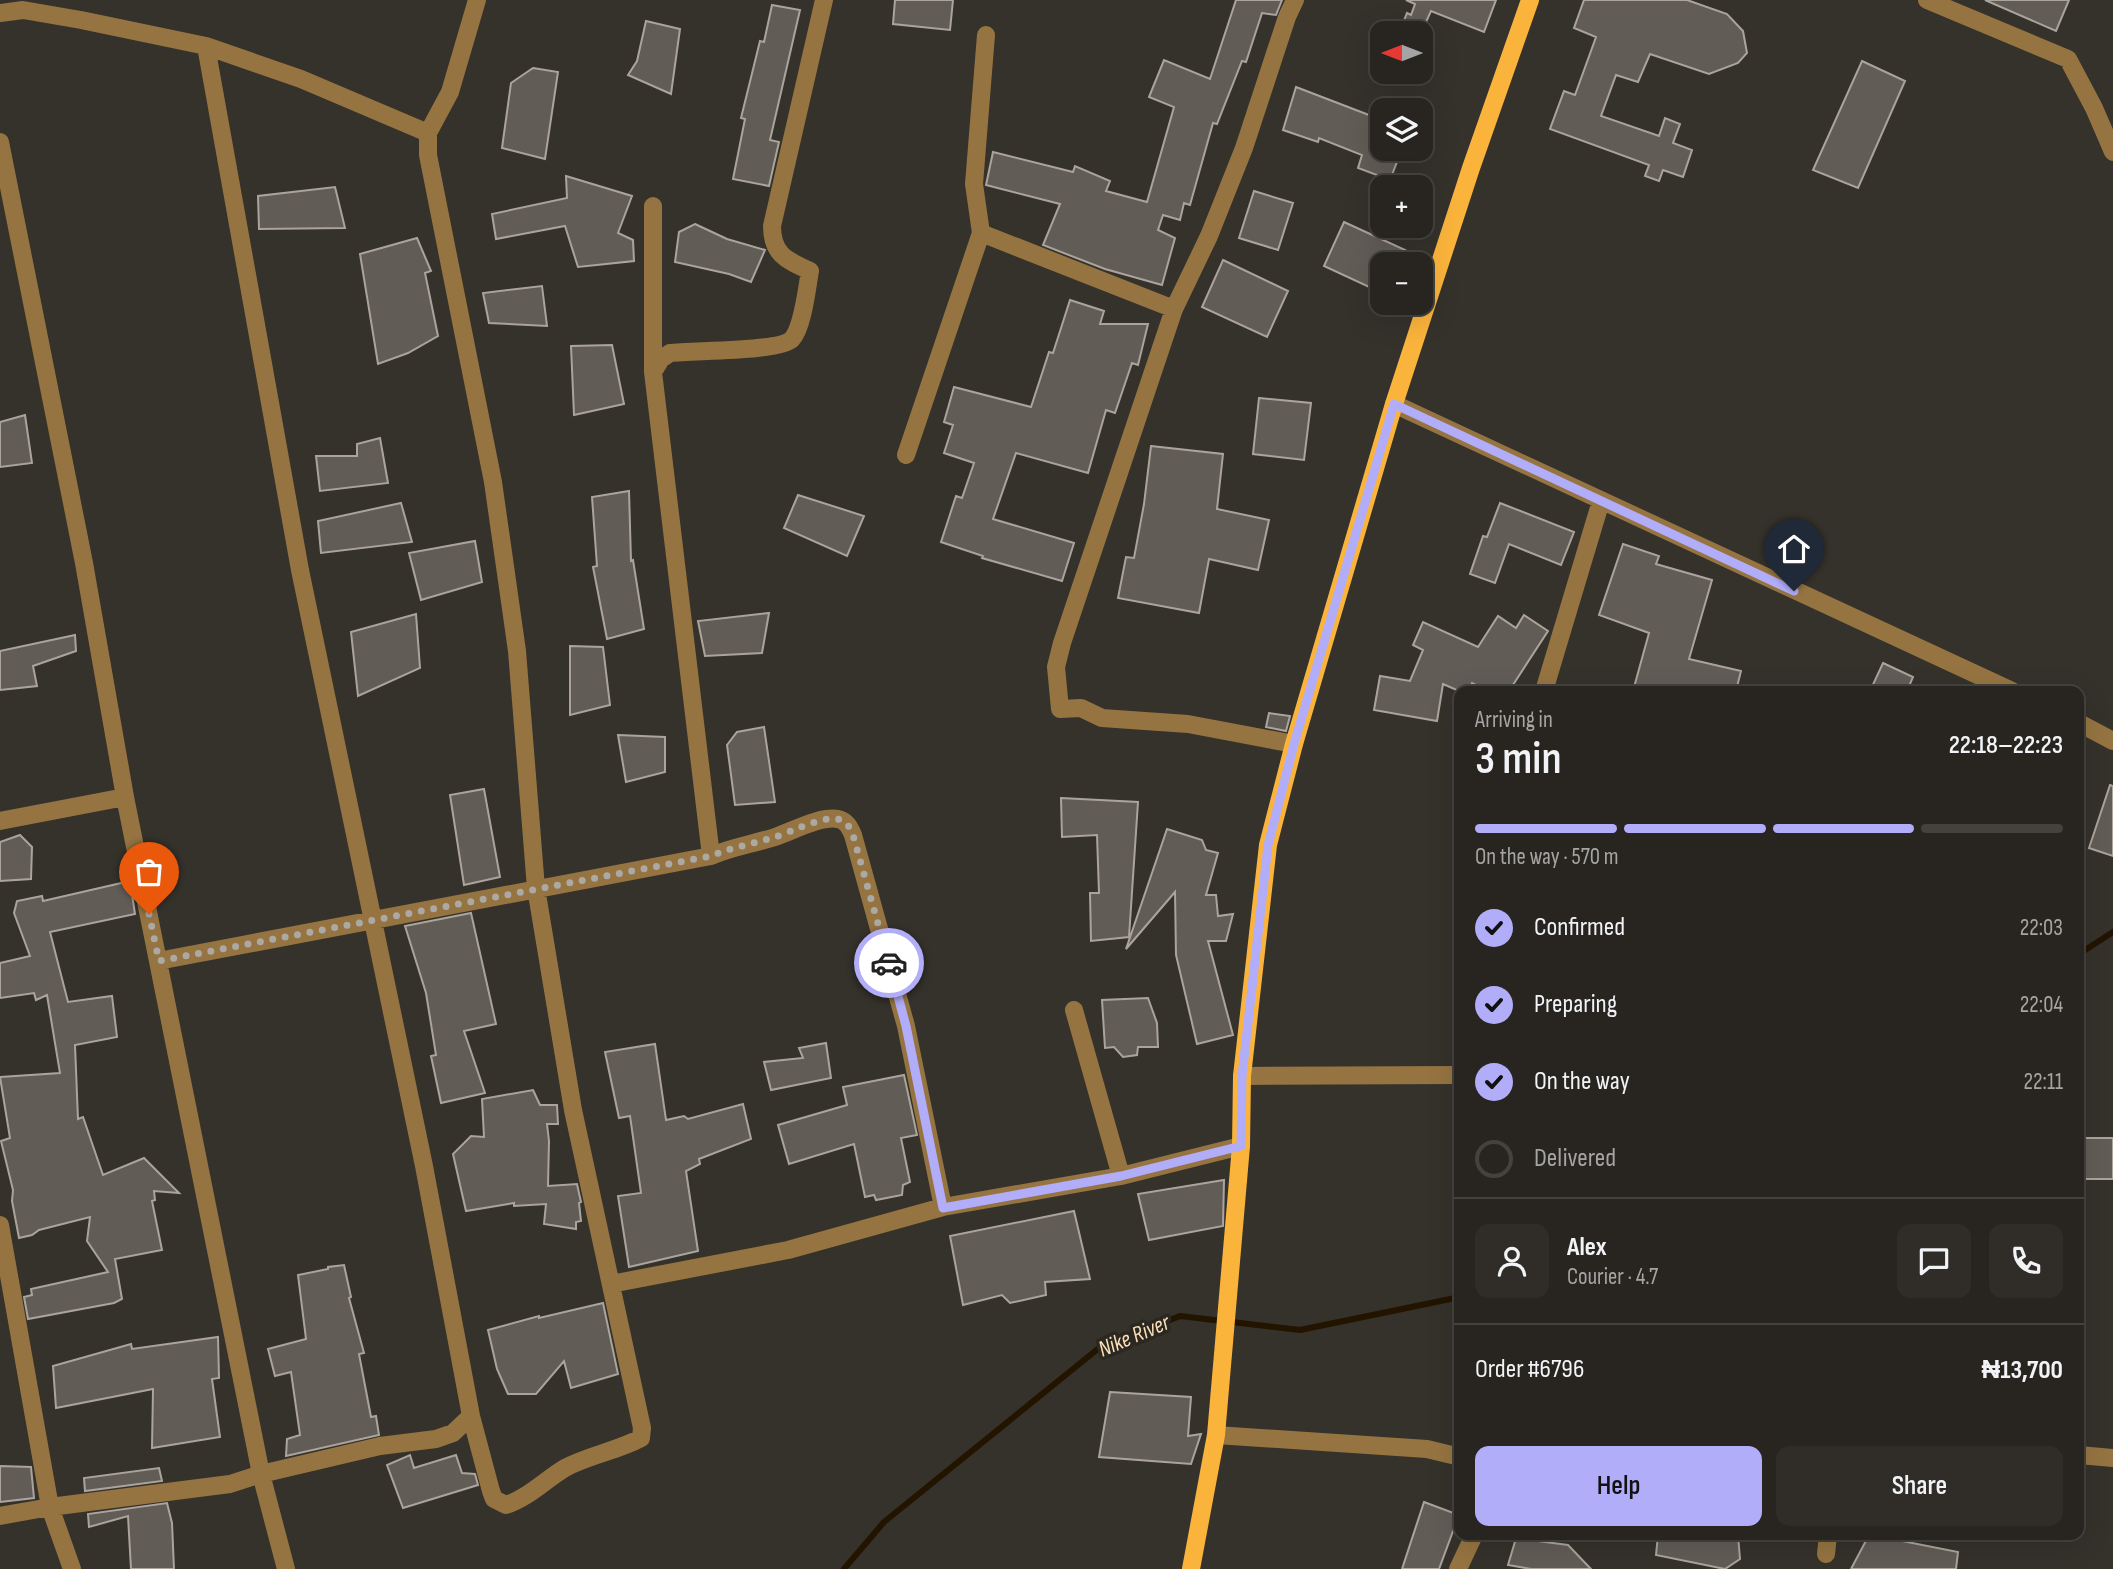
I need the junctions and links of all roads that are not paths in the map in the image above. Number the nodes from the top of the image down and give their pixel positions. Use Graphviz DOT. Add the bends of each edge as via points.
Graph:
graph roads {
  1 [pos="477,0"];
  2 [pos="824,0"];
  3 [pos="1295,0"];
  4 [pos="1530,0"];
  5 [pos="1930,1"];
  6 [pos="0,13"];
  7 [pos="986,35"];
  8 [pos="206,46"];
  9 [pos="428,133"];
  10 [pos="0,142"];
  11 [pos="2113,152"];
  12 [pos="653,206"];
  13 [pos="981,233"];
  14 [pos="1174,309"];
  15 [pos="653,372"];
  16 [pos="1394,404"];
  17 [pos="906,455"];
  18 [pos="1601,501"];
  19 [pos="1546,686"];
  20 [pos="2001,686"];
  21 [pos="2084,726"];
  22 [pos="2113,741"];
  23 [pos="1294,744"];
  24 [pos="125,797"];
  25 [pos="0,821"];
  26 [pos="711,856"];
  27 [pos="536,888"];
  28 [pos="372,921"];
  29 [pos="159,961"];
  30 [pos="1074,1010"];
  31 [pos="1454,1075"];
  32 [pos="1242,1076"];
  33 [pos="1241,1146"];
  34 [pos="1121,1176"];
  35 [pos="943,1208"];
  36 [pos="0,1225"];
  37 [pos="611,1284"];
  38 [pos="471,1416"];
  39 [pos="1216,1435"];
  40 [pos="2084,1455"];
  41 [pos="1454,1456"];
  42 [pos="2113,1458"];
  43 [pos="261,1474"];
  44 [pos="50,1507"];
  45 [pos="0,1516"];
  46 [pos="1472,1540"];
  47 [pos="1827,1540"];
  48 [pos="1826,1554"];
  49 [pos="72,1569"];
  50 [pos="286,1569"];
  51 [pos="1191,1569"];
  52 [pos="1458,1569"];
  1 -- 9 [label="street" via="450,92"];
  2 -- 15 [label="street" via="772,226 777,250 810,271 798,330 792,339 775,347 670,353"];
  3 -- 14 [label="street" via="1244,148"];
  4 -- 16 [label="main road"];
  5 -- 11 [label="street" via="2068,59"];
  6 -- 8 [label="street" via="23,10"];
  7 -- 13 [label="street" via="974,184"];
  8 -- 9 [label="street" via="301,79"];
  8 -- 28 [label="street" via="300,570"];
  9 -- 27 [label="street" via="428,155 493,482 517,651"];
  10 -- 24 [label="street" via="84,563"];
  12 -- 15 [label="street"];
  13 -- 14 [label="street"];
  13 -- 17 [label="street"];
  14 -- 23 [label="street" via="1062,643 1056,667 1060,709 1080,708 1102,718 1188,724"];
  15 -- 26 [label="street"];
  16 -- 18 [label="street"];
  16 -- 23 [label="main road"];
  18 -- 19 [label="street"];
  18 -- 20 [label="street"];
  21 -- 22 [label="street"];
  23 -- 32 [label="main road" via="1268,845"];
  24 -- 25 [label="street"];
  24 -- 29 [label="street"];
  26 -- 27 [label="street"];
  26 -- 35 [label="street" via="830,819 848,825 906,1026"];
  27 -- 28 [label="street"];
  27 -- 37 [label="street" via="573,1110"];
  28 -- 29 [label="street"];
  28 -- 38 [label="street"];
  29 -- 43 [label="street"];
  30 -- 34 [label="street"];
  31 -- 32 [label="street"];
  32 -- 33 [label="main road"];
  33 -- 34 [label="street"];
  33 -- 39 [label="main road"];
  34 -- 35 [label="street"];
  35 -- 37 [label="street" via="788,1250"];
  36 -- 44 [label="street"];
  37 -- 38 [label="street" via="641,1438 567,1467 506,1505 494,1499"];
  38 -- 43 [label="street" via="453,1433 436,1439 380,1446"];
  39 -- 41 [label="street" via="1427,1449"];
  39 -- 51 [label="main road"];
  40 -- 42 [label="street"];
  43 -- 44 [label="street" via="230,1484"];
  43 -- 50 [label="street"];
  44 -- 45 [label="street"];
  44 -- 49 [label="street"];
  46 -- 52 [label="street"];
  47 -- 48 [label="street"];
}
